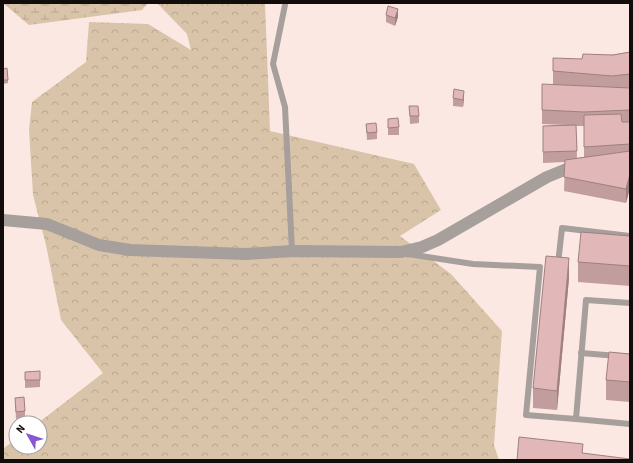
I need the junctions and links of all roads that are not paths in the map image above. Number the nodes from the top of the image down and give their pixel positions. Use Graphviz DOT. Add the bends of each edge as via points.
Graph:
graph roads {
  1 [pos="285,5"];
  2 [pos="592,162"];
  3 [pos="3,220"];
  4 [pos="630,236"];
  5 [pos="292,251"];
  6 [pos="401,252"];
  7 [pos="546,267"];
  8 [pos="630,303"];
  9 [pos="581,353"];
  10 [pos="630,357"];
  11 [pos="576,419"];
  12 [pos="630,424"];
  1 -- 5 [label="lane" via="273,64 285,107"];
  2 -- 6 [label="street" via="577,164 547,177 438,240"];
  3 -- 5 [label="street" via="47,224 98,245 130,250 246,254"];
  4 -- 7 [label="lane" via="562,228 558,268"];
  5 -- 6 [label="street"];
  6 -- 7 [label="lane" via="473,264"];
  7 -- 11 [label="lane" via="526,415"];
  8 -- 9 [label="lane" via="586,300"];
  9 -- 10 [label="lane"];
  9 -- 11 [label="lane"];
  11 -- 12 [label="lane"];
}
